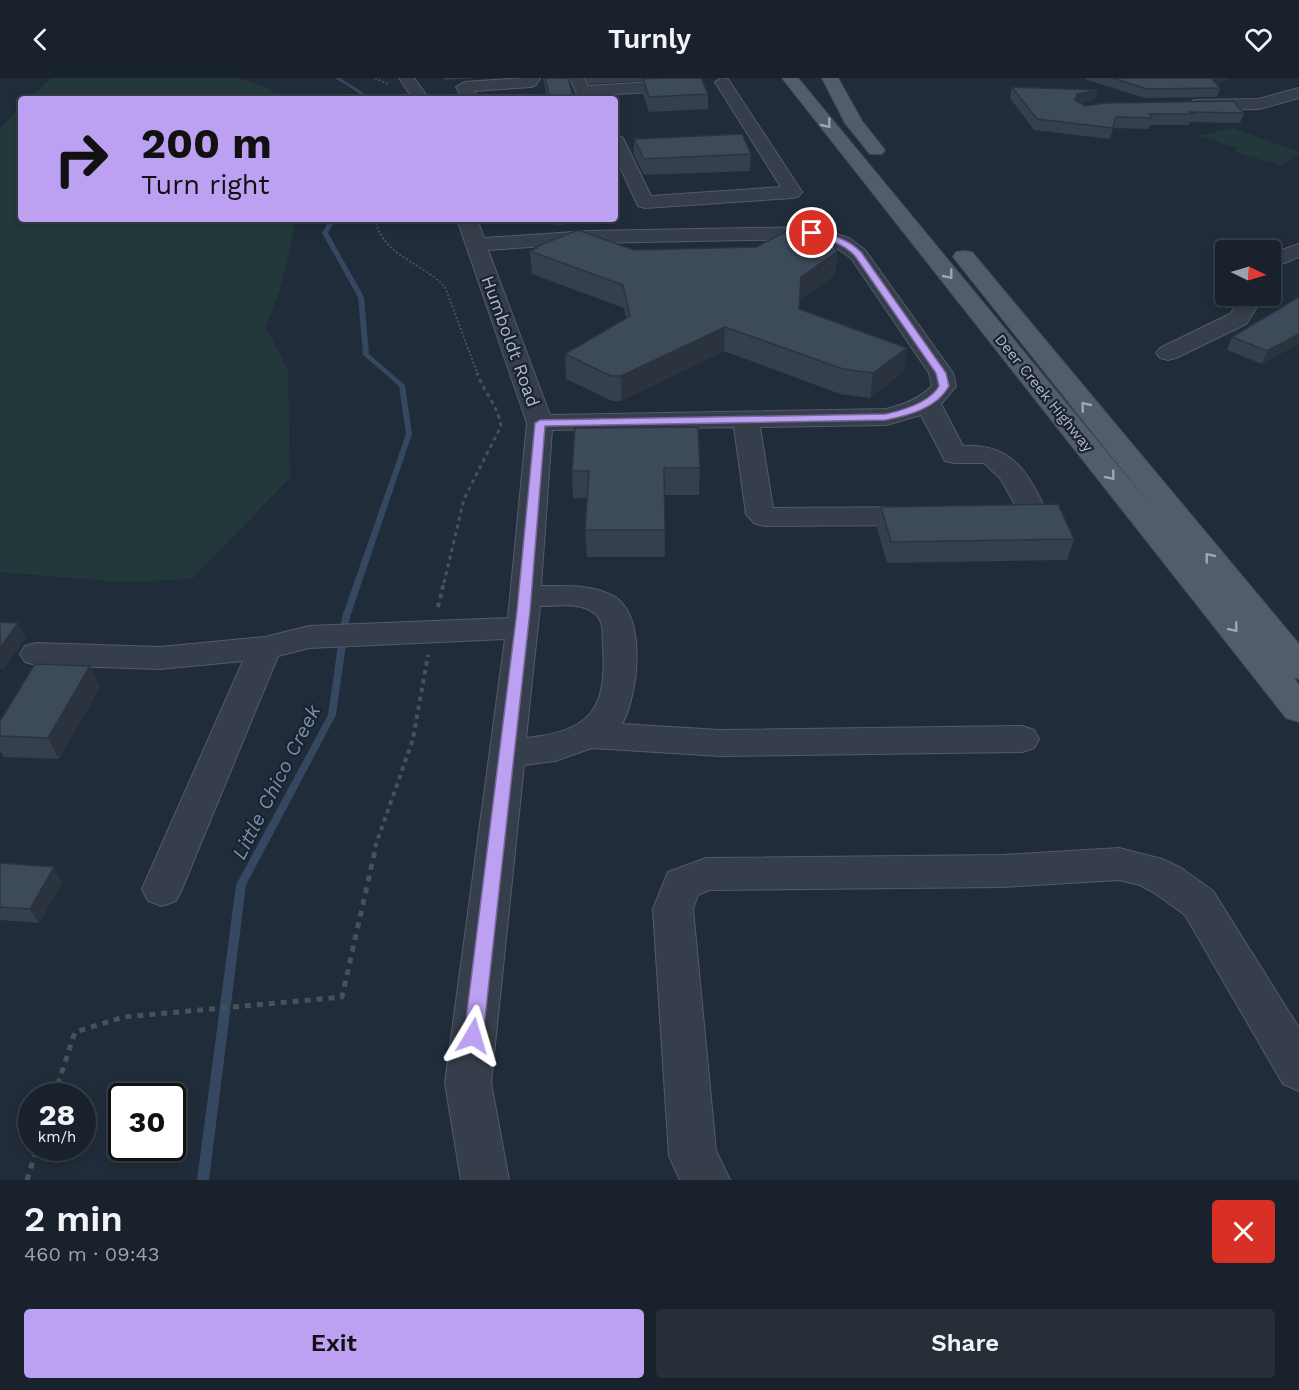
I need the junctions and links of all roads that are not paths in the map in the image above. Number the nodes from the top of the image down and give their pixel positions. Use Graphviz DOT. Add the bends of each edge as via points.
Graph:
graph roads {
  1 [pos="406,78"];
  2 [pos="790,78"];
  3 [pos="830,78"];
  4 [pos="532,80"];
  5 [pos="714,82"];
  6 [pos="583,89"];
  7 [pos="1299,93"];
  8 [pos="419,96"];
  9 [pos="469,96"];
  10 [pos="532,96"];
  11 [pos="1173,105"];
  12 [pos="759,139"];
  13 [pos="736,140"];
  14 [pos="618,142"];
  15 [pos="618,144"];
  16 [pos="643,146"];
  17 [pos="531,230"];
  18 [pos="472,232"];
  19 [pos="1299,250"];
  20 [pos="1281,257"];
  21 [pos="1246,306"];
  22 [pos="1168,353"];
  23 [pos="927,402"];
  24 [pos="746,420"];
  25 [pos="540,423"];
  26 [pos="525,596"];
  27 [pos="522,628"];
  28 [pos="265,648"];
  29 [pos="36,654"];
  30 [pos="1299,667"];
  31 [pos="1299,709"];
  32 [pos="590,735"];
  33 [pos="1022,738"];
  34 [pos="507,753"];
  35 [pos="162,889"];
  36 [pos="1299,1069"];
  37 [pos="485,1180"];
  38 [pos="706,1180"];
  1 -- 8 [label="street"];
  2 -- 31 [label="main road, Deer Creek Highway, one-way"];
  30 -- 3 [label="main road, Deer Creek Highway, one-way" via="854,123"];
  4 -- 9 [label="street" via="464,87"];
  4 -- 10 [label="street"];
  5 -- 6 [label="street"];
  5 -- 12 [label="street"];
  7 -- 11 [label="street" via="1259,104"];
  12 -- 13 [label="street"];
  12 -- 15 [label="street" via="793,192 645,202"];
  14 -- 16 [label="street"];
  17 -- 18 [label="street"];
  17 -- 23 [label="street" via="588,237 812,233 838,239 858,254 941,373 944,386 938,396"];
  18 -- 25 [label="street, Humboldt Road"];
  19 -- 20 [label="street"];
  21 -- 22 [label="street" via="1238,319"];
  23 -- 24 [label="street" via="906,413 886,417"];
  23 -- 24 [label="street" via="954,455 980,454 1002,464 1026,498 1030,507 1025,514 764,518 760,514"];
  24 -- 25 [label="street"];
  25 -- 26 [label="street, Humboldt Road"];
  26 -- 27 [label="street, Humboldt Road"];
  26 -- 32 [label="street" via="581,596 604,604 617,618 617,695 609,717"];
  27 -- 28 [label="street" via="309,636"];
  27 -- 34 [label="street, Humboldt Road"];
  28 -- 29 [label="street" via="160,658"];
  28 -- 35 [label="street"];
  32 -- 33 [label="street" via="720,743"];
  32 -- 34 [label="street" via="555,748"];
  34 -- 37 [label="street, Humboldt Road" via="468,1083"];
  36 -- 38 [label="street" via="1199,903 1148,871 1119,864 1002,871 706,874 682,884 673,909 693,1156"];
}
